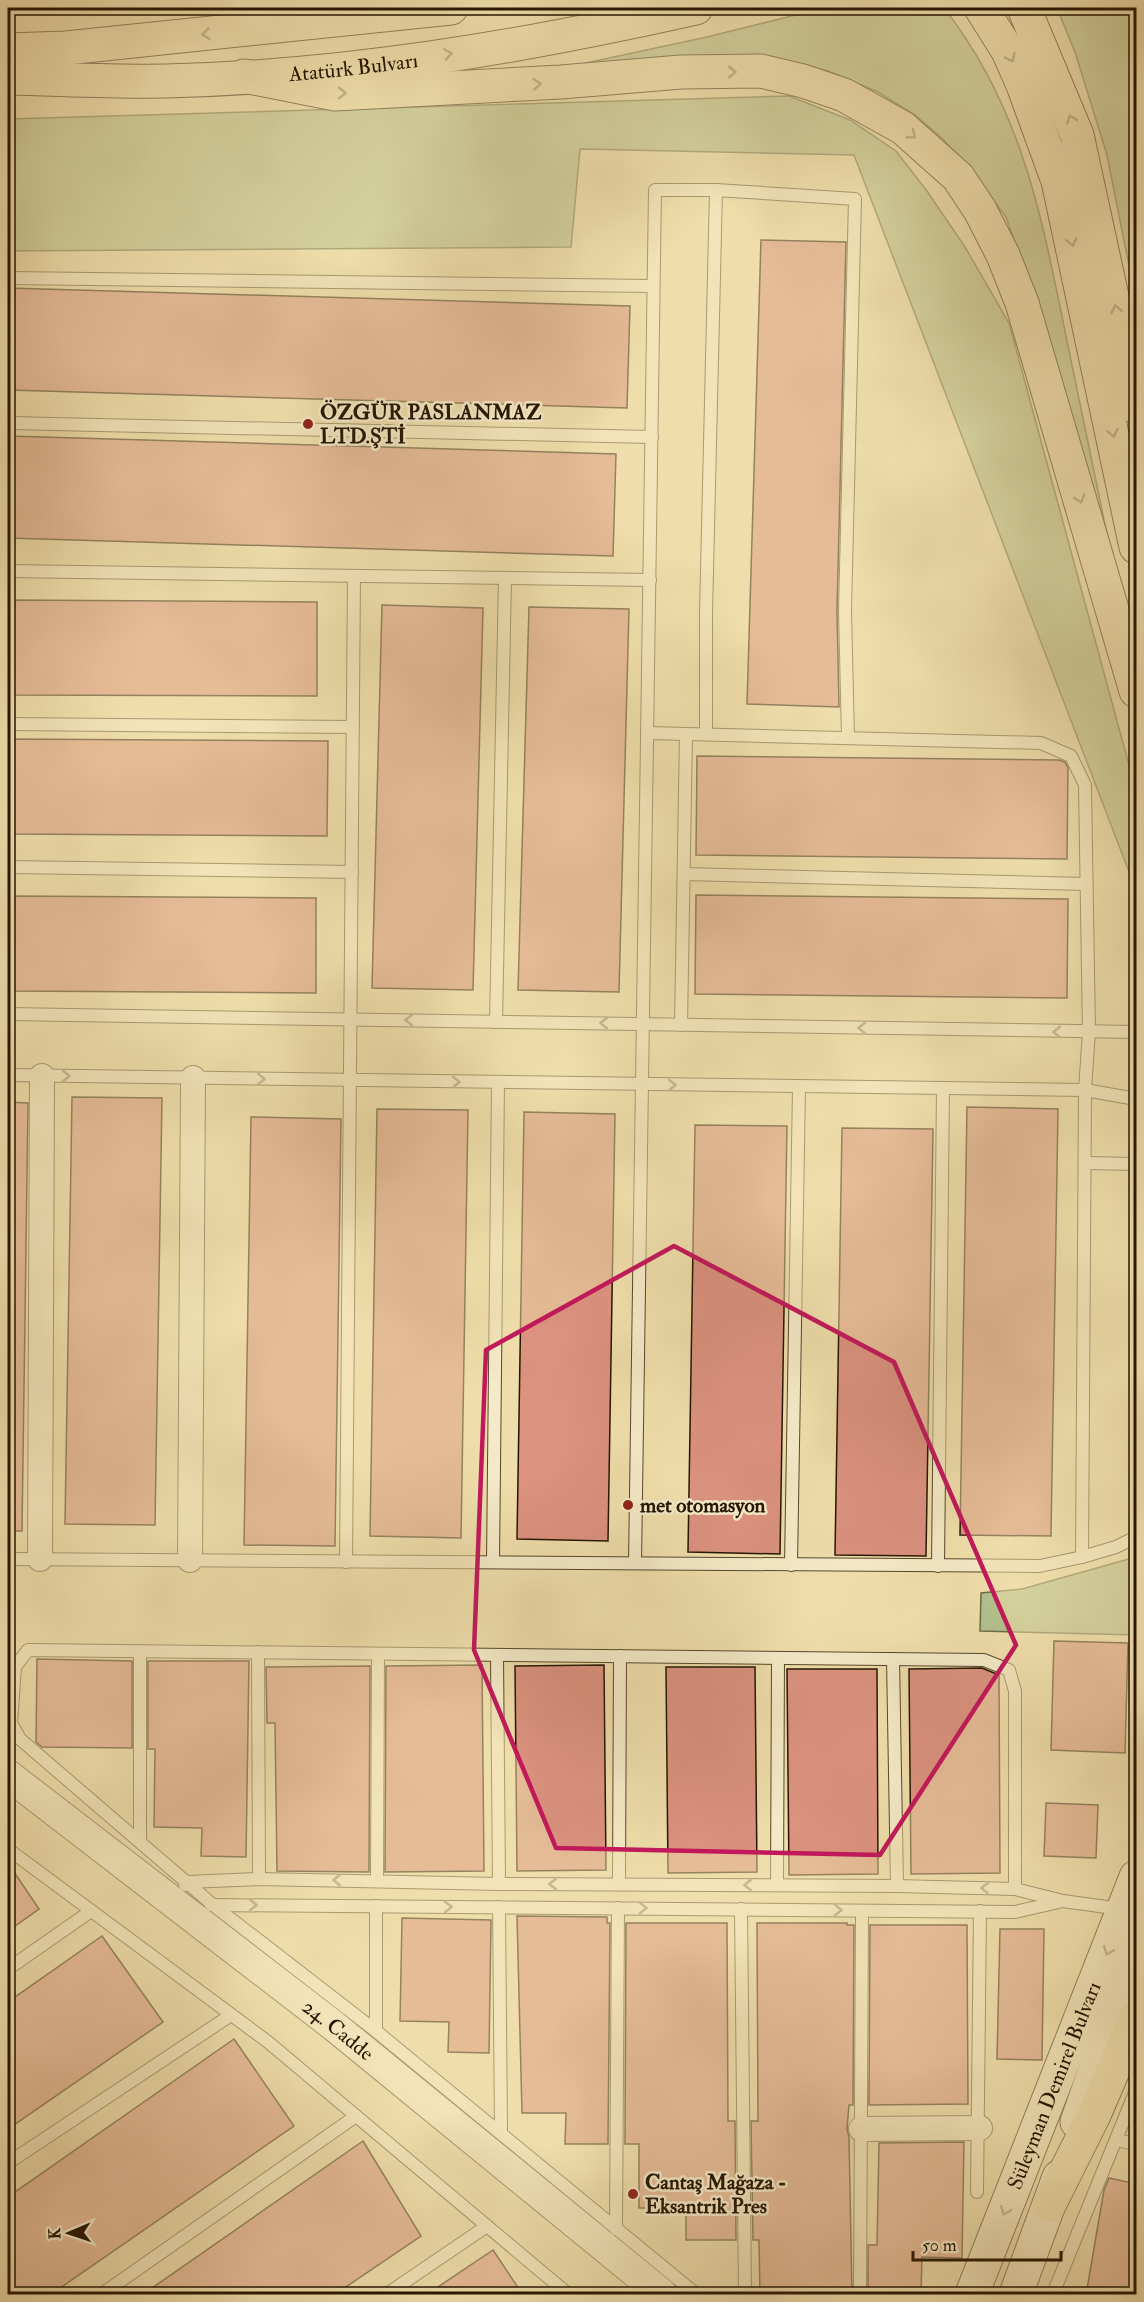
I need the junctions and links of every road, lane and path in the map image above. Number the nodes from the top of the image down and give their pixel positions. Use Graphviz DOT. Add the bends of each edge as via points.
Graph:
graph roads {
  1 [pos="451,8"];
  2 [pos="696,8"];
  3 [pos="981,8"];
  4 [pos="1024,8"];
  5 [pos="259,14"];
  6 [pos="8,27"];
  7 [pos="66,48"];
  8 [pos="8,50"];
  9 [pos="244,76"];
  10 [pos="8,78"];
  11 [pos="167,81"];
  12 [pos="8,94"];
  13 [pos="716,190"];
  14 [pos="8,278"];
  15 [pos="652,286"];
  16 [pos="1137,407"];
  17 [pos="8,423"];
  18 [pos="652,437"];
  19 [pos="1137,547"];
  20 [pos="8,571"];
  21 [pos="354,576"];
  22 [pos="505,578"];
  23 [pos="650,580"];
  24 [pos="1137,691"];
  25 [pos="8,724"];
  26 [pos="353,727"];
  27 [pos="648,733"];
  28 [pos="686,734"];
  29 [pos="706,734"];
  30 [pos="849,738"];
  31 [pos="8,867"];
  32 [pos="352,872"];
  33 [pos="684,874"];
  34 [pos="1086,884"];
  35 [pos="8,1014"];
  36 [pos="351,1019"];
  37 [pos="496,1022"];
  38 [pos="644,1024"];
  39 [pos="681,1024"];
  40 [pos="1089,1032"];
  41 [pos="1137,1032"];
  42 [pos="8,1076"];
  43 [pos="42,1076"];
  44 [pos="193,1078"];
  45 [pos="350,1080"];
  46 [pos="498,1082"];
  47 [pos="643,1084"];
  48 [pos="799,1087"];
  49 [pos="943,1089"];
  50 [pos="1085,1090"];
  51 [pos="1137,1099"];
  52 [pos="1085,1163"];
  53 [pos="1137,1164"];
  54 [pos="1137,1537"];
  55 [pos="1082,1557"];
  56 [pos="8,1559"];
  57 [pos="40,1559"];
  58 [pos="190,1560"];
  59 [pos="346,1562"];
  60 [pos="493,1562"];
  61 [pos="636,1563"];
  62 [pos="791,1564"];
  63 [pos="938,1566"];
  64 [pos="140,1651"];
  65 [pos="258,1652"];
  66 [pos="378,1654"];
  67 [pos="496,1655"];
  68 [pos="620,1656"];
  69 [pos="778,1658"];
  70 [pos="893,1659"];
  71 [pos="8,1775"];
  72 [pos="140,1842"];
  73 [pos="8,1849"];
  74 [pos="1137,1877"];
  75 [pos="259,1879"];
  76 [pos="377,1881"];
  77 [pos="499,1884"];
  78 [pos="619,1884"];
  79 [pos="777,1885"];
  80 [pos="897,1886"];
  81 [pos="1015,1889"];
  82 [pos="180,1893"];
  83 [pos="1063,1901"];
  84 [pos="213,1905"];
  85 [pos="376,1906"];
  86 [pos="499,1907"];
  87 [pos="618,1908"];
  88 [pos="1125,1909"];
  89 [pos="741,1910"];
  90 [pos="91,1911"];
  91 [pos="862,1911"];
  92 [pos="980,1911"];
  93 [pos="1137,1954"];
  94 [pos="8,1969"];
  95 [pos="231,2015"];
  96 [pos="1137,2017"];
  97 [pos="376,2031"];
  98 [pos="1137,2090"];
  99 [pos="356,2116"];
  100 [pos="980,2128"];
  101 [pos="861,2129"];
  102 [pos="501,2133"];
  103 [pos="1116,2140"];
  104 [pos="1137,2144"];
  105 [pos="8,2163"];
  106 [pos="977,2192"];
  107 [pos="1049,2205"];
  108 [pos="487,2226"];
  109 [pos="616,2229"];
  110 [pos="102,2295"];
  111 [pos="387,2295"];
  112 [pos="568,2295"];
  113 [pos="662,2295"];
  114 [pos="696,2295"];
  115 [pos="745,2295"];
  116 [pos="860,2295"];
  117 [pos="972,2295"];
  118 [pos="1016,2295"];
  119 [pos="1053,2295"];
  1 -- 5 [label="main road"];
  9 -- 2 [label="main road, Atatürk Bulvarı, one-way" via="315,72 484,48"];
  3 -- 19 [label="main road, one-way" via="1008,51 1058,181"];
  16 -- 4 [label="main road, one-way" via="1077,135"];
  5 -- 7 [label="main road, one-way"];
  6 -- 7 [label="main road"];
  7 -- 8 [label="main road"];
  9 -- 11 [label="main road, Atatürk Bulvarı"];
  9 -- 24 [label="main road, one-way" via="335,94 681,72 761,71 844,95 903,128 958,177 1003,255 1022,303"];
  10 -- 11 [label="main road, Atatürk Bulvarı"];
  11 -- 12 [label="main road"];
  13 -- 15 [label="lane" via="656,190"];
  13 -- 29 [label="lane"];
  13 -- 30 [label="lane" via="855,199 845,611"];
  14 -- 15 [label="lane"];
  15 -- 18 [label="lane"];
  17 -- 18 [label="lane"];
  18 -- 23 [label="lane"];
  20 -- 21 [label="lane"];
  21 -- 22 [label="lane"];
  21 -- 26 [label="lane"];
  22 -- 23 [label="lane"];
  22 -- 37 [label="lane"];
  23 -- 27 [label="lane"];
  25 -- 26 [label="lane"];
  26 -- 32 [label="lane"];
  27 -- 28 [label="lane"];
  27 -- 38 [label="lane"];
  28 -- 29 [label="lane"];
  28 -- 33 [label="lane"];
  29 -- 30 [label="lane"];
  30 -- 34 [label="lane" via="1041,743 1071,756 1085,785"];
  31 -- 32 [label="lane"];
  32 -- 36 [label="lane"];
  33 -- 34 [label="lane"];
  33 -- 39 [label="lane"];
  34 -- 40 [label="lane"];
  35 -- 36 [label="lane"];
  37 -- 36 [label="lane, one-way"];
  36 -- 45 [label="lane"];
  38 -- 37 [label="lane, one-way"];
  38 -- 39 [label="lane"];
  38 -- 47 [label="lane"];
  40 -- 39 [label="lane, one-way"];
  40 -- 41 [label="lane"];
  40 -- 50 [label="lane"];
  42 -- 43 [label="lane"];
  43 -- 44 [label="lane, one-way"];
  43 -- 57 [label="street"];
  44 -- 45 [label="lane, one-way"];
  44 -- 58 [label="street"];
  45 -- 46 [label="lane, one-way"];
  45 -- 59 [label="lane"];
  46 -- 47 [label="lane"];
  46 -- 60 [label="lane"];
  47 -- 48 [label="lane, one-way"];
  47 -- 61 [label="lane"];
  48 -- 49 [label="lane"];
  48 -- 62 [label="lane"];
  49 -- 50 [label="lane"];
  49 -- 63 [label="lane"];
  50 -- 51 [label="lane"];
  50 -- 52 [label="lane"];
  52 -- 53 [label="lane"];
  52 -- 55 [label="lane"];
  54 -- 55 [label="lane"];
  55 -- 63 [label="lane" via="1040,1566"];
  56 -- 57 [label="lane"];
  57 -- 58 [label="lane"];
  58 -- 59 [label="lane"];
  59 -- 60 [label="lane"];
  60 -- 61 [label="lane"];
  61 -- 62 [label="lane"];
  62 -- 63 [label="lane"];
  64 -- 65 [label="lane"];
  64 -- 72 [label="lane"];
  64 -- 72 [label="lane" via="28,1650 15,1667 11,1723 20,1739"];
  65 -- 66 [label="lane"];
  65 -- 75 [label="lane"];
  66 -- 67 [label="lane"];
  66 -- 76 [label="lane"];
  67 -- 68 [label="lane"];
  67 -- 77 [label="lane"];
  68 -- 69 [label="lane"];
  68 -- 78 [label="lane"];
  69 -- 70 [label="lane"];
  69 -- 79 [label="lane"];
  70 -- 80 [label="lane"];
  70 -- 81 [label="lane" via="984,1660 1009,1670 1015,1691"];
  71 -- 82 [label="street, 24. Cadde"];
  72 -- 82 [label="lane"];
  73 -- 90 [label="lane"];
  74 -- 88 [label="main road, Süleyman Demirel Bulvarı"];
  76 -- 75 [label="lane, one-way"];
  75 -- 82 [label="lane"];
  76 -- 77 [label="lane"];
  78 -- 77 [label="lane, one-way"];
  79 -- 78 [label="lane, one-way"];
  79 -- 80 [label="lane"];
  81 -- 80 [label="lane, one-way"];
  81 -- 83 [label="lane"];
  82 -- 84 [label="lane"];
  82 -- 84 [label="lane"];
  82 -- 113 [label="street, 24. Cadde" via="334,2026"];
  83 -- 88 [label="lane"];
  83 -- 92 [label="lane" via="1015,1912"];
  84 -- 85 [label="lane, one-way"];
  84 -- 97 [label="lane"];
  85 -- 86 [label="lane, one-way"];
  85 -- 97 [label="lane"];
  86 -- 87 [label="lane"];
  86 -- 102 [label="lane"];
  87 -- 89 [label="lane, one-way"];
  87 -- 109 [label="lane"];
  88 -- 117 [label="main road, Süleyman Demirel Bulvarı, one-way"];
  89 -- 91 [label="lane, one-way"];
  89 -- 115 [label="lane"];
  90 -- 94 [label="lane"];
  90 -- 95 [label="lane"];
  91 -- 92 [label="lane"];
  91 -- 101 [label="lane"];
  92 -- 100 [label="lane"];
  93 -- 107 [label="main road, Süleyman Demirel Bulvarı"];
  95 -- 99 [label="lane"];
  95 -- 105 [label="lane"];
  96 -- 107 [label="main road"];
  97 -- 102 [label="lane"];
  98 -- 103 [label="lane"];
  99 -- 108 [label="lane"];
  99 -- 110 [label="lane"];
  100 -- 101 [label="street"];
  100 -- 106 [label="lane"];
  101 -- 116 [label="lane"];
  102 -- 109 [label="lane"];
  103 -- 104 [label="lane"];
  103 -- 119 [label="lane"];
  107 -- 118 [label="main road, Süleyman Demirel Bulvarı"];
  108 -- 111 [label="lane"];
  108 -- 112 [label="lane"];
  109 -- 114 [label="lane"];
}
